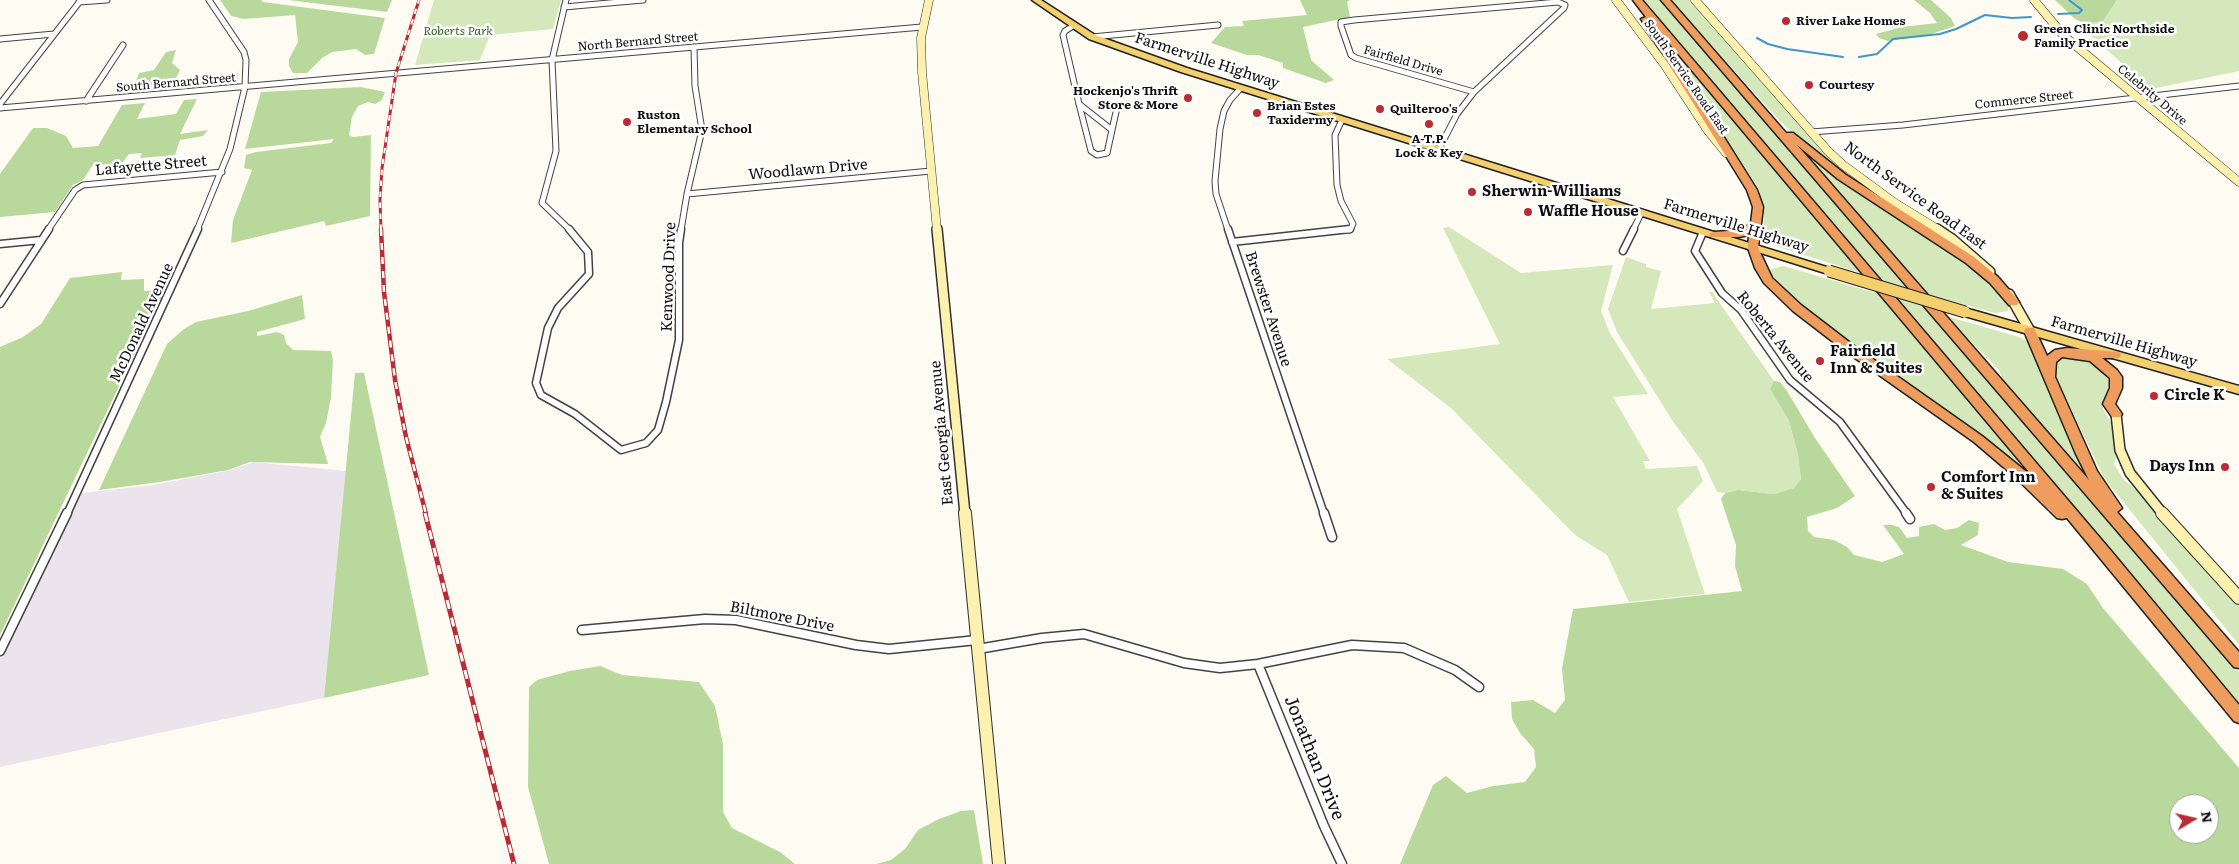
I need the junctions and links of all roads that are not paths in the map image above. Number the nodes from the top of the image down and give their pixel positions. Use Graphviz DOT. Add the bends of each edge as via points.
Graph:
graph roads {
  1 [pos="107,0"];
  2 [pos="209,0"];
  3 [pos="566,0"];
  4 [pos="643,0"];
  5 [pos="929,0"];
  6 [pos="1036,0"];
  7 [pos="1616,0"];
  8 [pos="1633,0"];
  9 [pos="1637,0"];
  10 [pos="1665,0"];
  11 [pos="1695,0"];
  12 [pos="2034,0"];
  13 [pos="80,1"];
  14 [pos="564,7"];
  15 [pos="1218,25"];
  16 [pos="1073,26"];
  17 [pos="922,27"];
  18 [pos="54,34"];
  19 [pos="1092,37"];
  20 [pos="0,39"];
  21 [pos="123,45"];
  22 [pos="694,47"];
  23 [pos="552,60"];
  24 [pos="355,77"];
  25 [pos="2239,86"];
  26 [pos="245,87"];
  27 [pos="1240,89"];
  28 [pos="1474,92"];
  29 [pos="2139,98"];
  30 [pos="86,101"];
  31 [pos="1079,104"];
  32 [pos="0,106"];
  33 [pos="1116,112"];
  34 [pos="1764,113"];
  35 [pos="1342,120"];
  36 [pos="1112,130"];
  37 [pos="1811,132"];
  38 [pos="1439,149"];
  39 [pos="1737,166"];
  40 [pos="931,171"];
  41 [pos="222,172"];
  42 [pos="2239,182"];
  43 [pos="687,194"];
  44 [pos="1642,212"];
  45 [pos="1756,224"];
  46 [pos="1709,233"];
  47 [pos="41,240"];
  48 [pos="1232,242"];
  49 [pos="0,244"];
  50 [pos="1753,248"];
  51 [pos="1623,252"];
  52 [pos="2013,302"];
  53 [pos="0,304"];
  54 [pos="2030,331"];
  55 [pos="2067,352"];
  56 [pos="2115,355"];
  57 [pos="2052,381"];
  58 [pos="2239,390"];
  59 [pos="2116,414"];
  60 [pos="1910,519"];
  61 [pos="1332,537"];
  62 [pos="2107,556"];
  63 [pos="2239,598"];
  64 [pos="582,630"];
  65 [pos="2221,641"];
  66 [pos="978,644"];
  67 [pos="0,651"];
  68 [pos="2239,662"];
  69 [pos="1258,664"];
  70 [pos="1479,687"];
  71 [pos="2239,716"];
  72 [pos="999,864"];
  73 [pos="1342,864"];
  1 -- 13 [label="street"];
  2 -- 26 [label="street, McDonald Avenue" via="244,52 247,69"];
  3 -- 14 [label="street"];
  4 -- 14 [label="street"];
  5 -- 17 [label="main road, East Georgia Avenue"];
  6 -- 16 [label="main road, Farmerville Highway"];
  7 -- 39 [label="main road, South Service Road East" via="1708,131"];
  8 -- 39 [label="highway"];
  9 -- 62 [label="highway"];
  10 -- 34 [label="highway"];
  11 -- 37 [label="main road, North Service Road East"];
  12 -- 29 [label="main road, Celebrity Drive" via="2064,36"];
  13 -- 18 [label="street"];
  14 -- 23 [label="street"];
  15 -- 19 [label="street"];
  16 -- 19 [label="main road, Farmerville Highway"];
  16 -- 31 [label="street" via="1063,34"];
  17 -- 22 [label="street, North Bernard Street"];
  17 -- 40 [label="main road, East Georgia Avenue" via="922,72"];
  18 -- 20 [label="street"];
  18 -- 32 [label="street"];
  19 -- 27 [label="main road, Farmerville Highway"];
  21 -- 30 [label="street"];
  22 -- 23 [label="street, North Bernard Street"];
  22 -- 43 [label="street, Kenwood Drive" via="695,86 702,130"];
  23 -- 24 [label="street, North Bernard Street"];
  23 -- 43 [label="street, Kenwood Drive" via="556,151 542,203 588,252 589,274 558,308 548,328 536,383 542,395 575,414 618,448 633,449 646,443 658,430 661,421 679,340 679,243"];
  24 -- 26 [label="street, South Bernard Street"];
  25 -- 29 [label="street, Commerce Street"];
  26 -- 30 [label="street, South Bernard Street"];
  26 -- 41 [label="street, McDonald Avenue"];
  27 -- 35 [label="main road, Farmerville Highway"];
  27 -- 48 [label="street, Brewster Avenue" via="1224,111 1215,181 1216,194"];
  28 -- 28 [label="street, Fairfield Drive" via="1565,5 1558,2 1341,22 1351,55 1356,58"];
  28 -- 38 [label="street, Fairfield Drive" via="1457,114"];
  29 -- 37 [label="street, Commerce Street"];
  29 -- 42 [label="main road, Celebrity Drive"];
  30 -- 32 [label="street, South Bernard Street"];
  31 -- 36 [label="street"];
  31 -- 36 [label="street" via="1092,154 1109,152"];
  33 -- 36 [label="street"];
  34 -- 52 [label="highway" via="1842,177 1970,260"];
  34 -- 65 [label="highway"];
  35 -- 38 [label="main road, Farmerville Highway"];
  35 -- 48 [label="street" via="1335,135 1337,186 1353,224 1350,230"];
  37 -- 52 [label="main road, North Service Road East" via="1862,180 1966,250 1996,278"];
  38 -- 44 [label="main road, Farmerville Highway"];
  39 -- 45 [label="highway" via="1758,207"];
  40 -- 43 [label="street, Woodlawn Drive"];
  40 -- 66 [label="main road, East Georgia Avenue"];
  41 -- 47 [label="street, Lafayette Street" via="83,185 75,190"];
  41 -- 67 [label="street, McDonald Avenue" via="94,458"];
  44 -- 46 [label="main road, Farmerville Highway"];
  44 -- 51 [label="street"];
  45 -- 46 [label="highway" via="1739,234"];
  45 -- 50 [label="highway"];
  46 -- 50 [label="main road, Farmerville Highway"];
  46 -- 60 [label="street, Roberta Avenue" via="1695,251 1722,293 1741,310 1790,380 1840,422"];
  47 -- 49 [label="street"];
  47 -- 53 [label="street"];
  48 -- 61 [label="street, Brewster Avenue"];
  50 -- 54 [label="main road, Farmerville Highway, bridge"];
  50 -- 62 [label="highway" via="1768,280 1797,308 1978,439 2020,473"];
  52 -- 54 [label="main road, North Service Road East"];
  54 -- 56 [label="main road, Farmerville Highway"];
  54 -- 57 [label="highway"];
  55 -- 56 [label="highway"];
  55 -- 57 [label="highway" via="2059,353 2050,360"];
  55 -- 59 [label="highway" via="2093,357 2113,373 2116,388 2109,404"];
  56 -- 58 [label="main road, Farmerville Highway"];
  57 -- 65 [label="highway" via="2082,454 2101,488"];
  59 -- 63 [label="main road" via="2120,450 2130,473 2150,501"];
  62 -- 71 [label="highway"];
  64 -- 66 [label="street, Biltmore Drive" via="728,619 888,649"];
  65 -- 68 [label="highway"];
  66 -- 69 [label="street, Biltmore Drive" via="1084,634 1184,663 1220,668"];
  66 -- 72 [label="main road, East Georgia Avenue"];
  69 -- 70 [label="street, Biltmore Drive" via="1352,645 1404,648 1455,670"];
  69 -- 73 [label="street, Jonathan Drive"];
}
